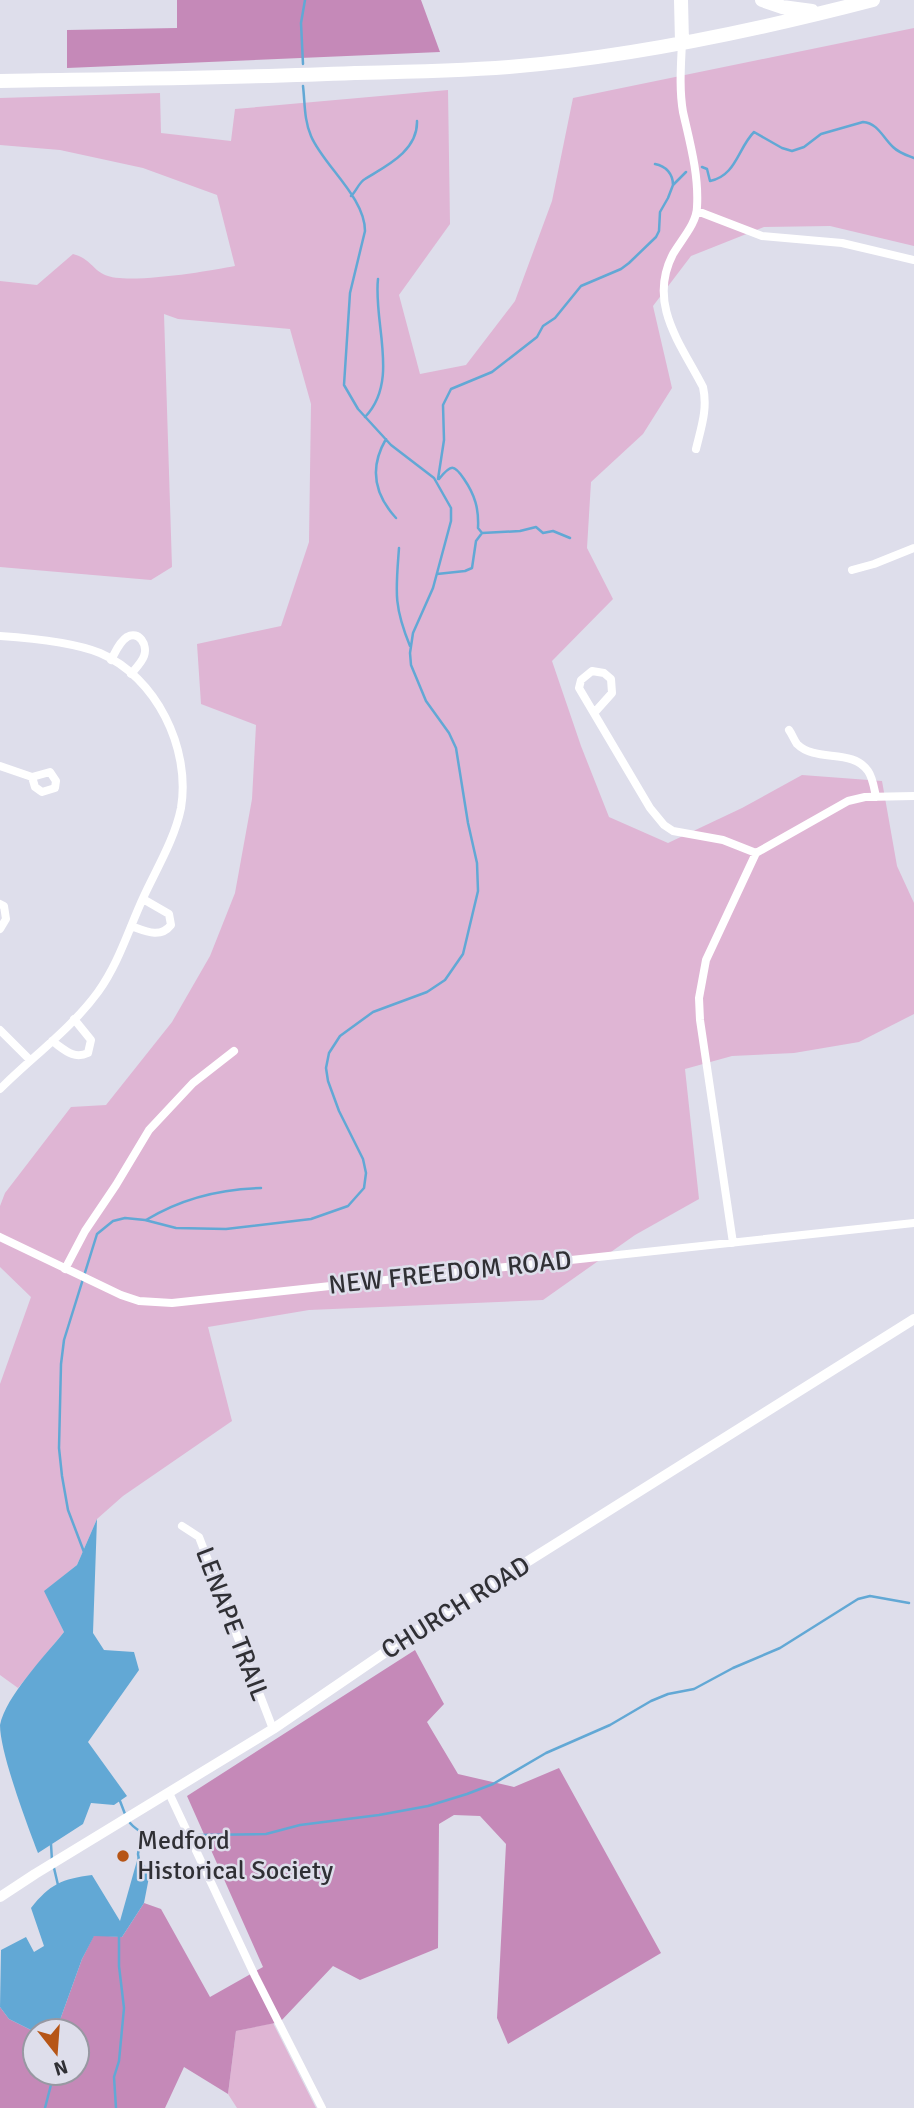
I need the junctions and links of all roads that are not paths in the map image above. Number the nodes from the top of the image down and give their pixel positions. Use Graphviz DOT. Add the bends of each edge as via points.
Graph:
graph roads {
  1 [pos="681,0"];
  2 [pos="762,0"];
  3 [pos="873,0"];
  4 [pos="834,10"];
  5 [pos="682,43"];
  6 [pos="0,80"];
  7 [pos="698,211"];
  8 [pos="914,260"];
  9 [pos="696,449"];
  10 [pos="914,548"];
  11 [pos="852,570"];
  12 [pos="0,636"];
  13 [pos="111,660"];
  14 [pos="131,674"];
  15 [pos="595,712"];
  16 [pos="789,730"];
  17 [pos="0,766"];
  18 [pos="32,777"];
  19 [pos="914,796"];
  20 [pos="876,797"];
  21 [pos="756,853"];
  22 [pos="143,899"];
  23 [pos="0,904"];
  24 [pos="131,926"];
  25 [pos="0,929"];
  26 [pos="74,1019"];
  27 [pos="0,1030"];
  28 [pos="52,1041"];
  29 [pos="233,1051"];
  30 [pos="30,1060"];
  31 [pos="0,1089"];
  32 [pos="914,1223"];
  33 [pos="0,1237"];
  34 [pos="733,1243"];
  35 [pos="69,1271"];
  36 [pos="914,1319"];
  37 [pos="182,1526"];
  38 [pos="273,1729"];
  39 [pos="169,1793"];
  40 [pos="0,1897"];
  41 [pos="322,2108"];
  1 -- 5 [label="highway"];
  2 -- 4 [label="highway" via="803,12"];
  3 -- 4 [label="highway"];
  4 -- 5 [label="highway"];
  5 -- 6 [label="highway" via="590,58 479,68"];
  5 -- 7 [label="street" via="681,82"];
  7 -- 8 [label="street" via="762,236 842,243"];
  7 -- 9 [label="street" via="668,264 663,287 668,322 705,396"];
  10 -- 11 [label="street"];
  12 -- 13 [label="street" via="81,648"];
  13 -- 14 [label="street"];
  13 -- 14 [label="street" via="124,639 137,636 144,644 144,659"];
  14 -- 22 [label="street" via="169,724 182,770 178,818"];
  15 -- 15 [label="street" via="579,688 592,671 611,679 612,693"];
  15 -- 21 [label="street" via="664,825"];
  16 -- 20 [label="street" via="806,750 865,767"];
  17 -- 18 [label="street"];
  19 -- 20 [label="street"];
  20 -- 21 [label="street" via="848,801"];
  21 -- 34 [label="street" via="706,960 699,998"];
  22 -- 24 [label="street"];
  22 -- 24 [label="street" via="169,914 171,925 153,934"];
  23 -- 25 [label="street" via="6,919"];
  24 -- 26 [label="street" via="108,977"];
  26 -- 28 [label="street"];
  26 -- 28 [label="street" via="91,1040 88,1053 71,1055"];
  27 -- 30 [label="street"];
  28 -- 30 [label="street"];
  29 -- 35 [label="street" via="193,1083 149,1130 85,1231"];
  30 -- 31 [label="street"];
  32 -- 34 [label="street, NEW FREEDOM ROAD"];
  33 -- 35 [label="street, NEW FREEDOM ROAD"];
  34 -- 35 [label="street, NEW FREEDOM ROAD" via="181,1302 139,1301"];
  36 -- 38 [label="main road, CHURCH ROAD" via="412,1634"];
  37 -- 38 [label="street, LENAPE TRAIL" via="199,1537"];
  38 -- 39 [label="main road, CHURCH ROAD"];
  39 -- 40 [label="main road, CHURCH ROAD"];
  39 -- 41 [label="street"];
}
